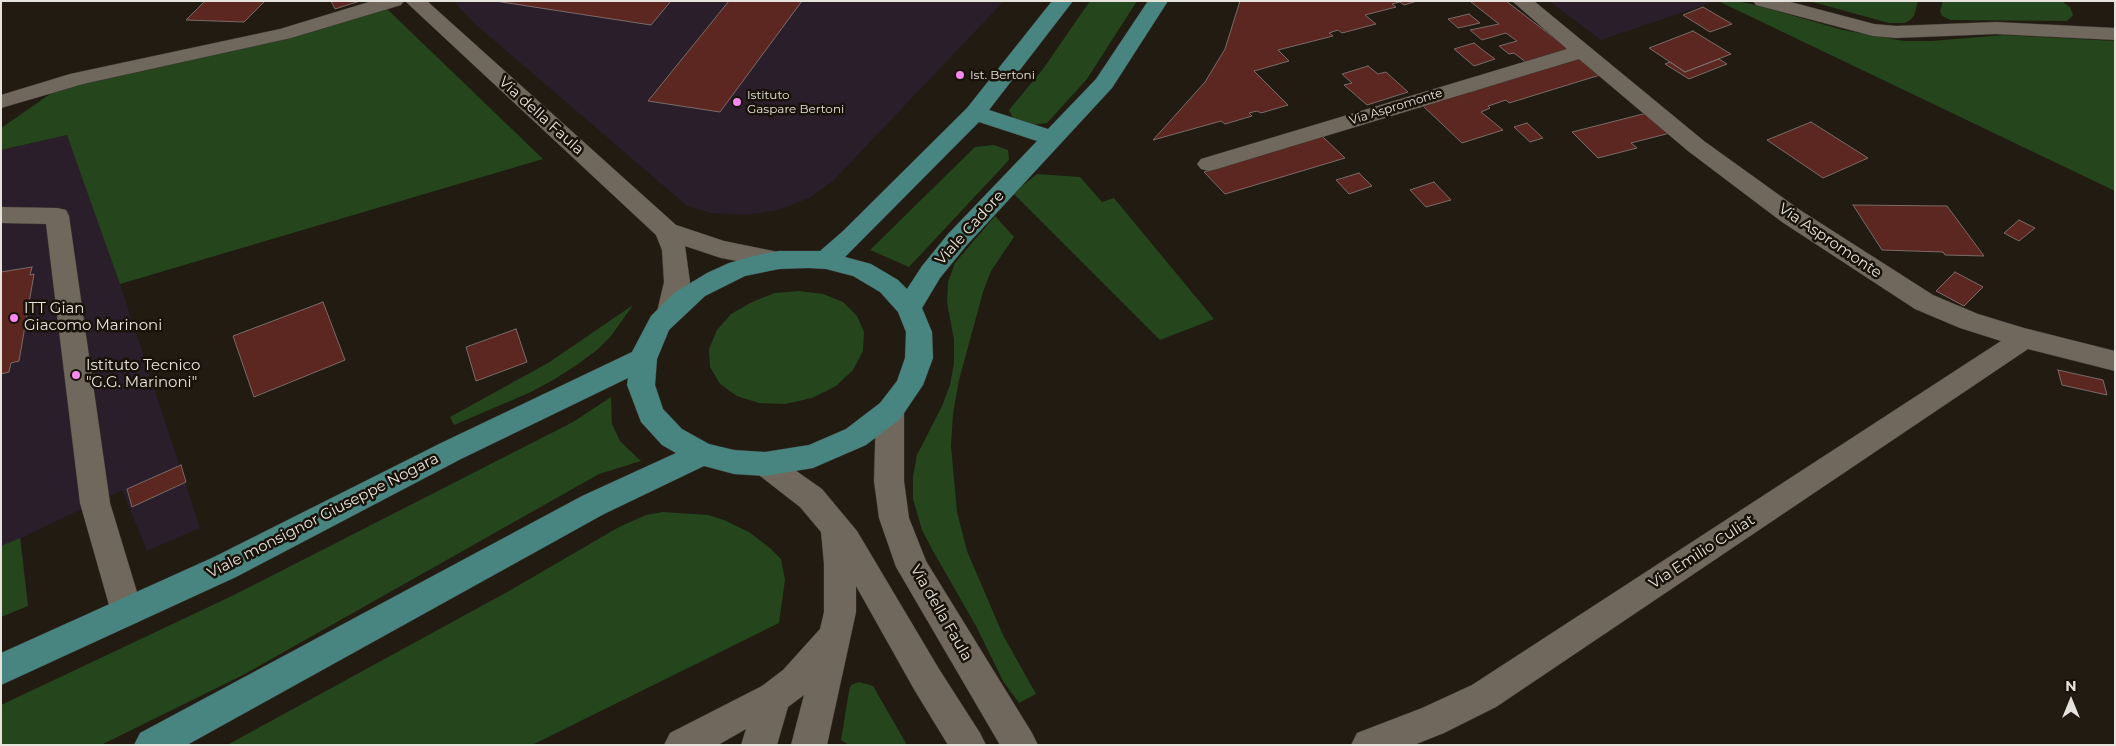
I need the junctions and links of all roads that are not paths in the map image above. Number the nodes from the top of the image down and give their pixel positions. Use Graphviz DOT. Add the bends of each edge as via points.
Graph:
graph roads {
  1 [pos="394,1"];
  2 [pos="415,1"];
  3 [pos="1063,1"];
  4 [pos="1158,1"];
  5 [pos="1522,1"];
  6 [pos="1763,1"];
  7 [pos="2115,34"];
  8 [pos="1582,51"];
  9 [pos="1,102"];
  10 [pos="968,120"];
  11 [pos="1045,146"];
  12 [pos="1209,164"];
  13 [pos="1,215"];
  14 [pos="667,231"];
  15 [pos="779,260"];
  16 [pos="826,260"];
  17 [pos="909,308"];
  18 [pos="670,312"];
  19 [pos="2024,338"];
  20 [pos="643,359"];
  21 [pos="2115,360"];
  22 [pos="890,411"];
  23 [pos="702,454"];
  24 [pos="766,464"];
  25 [pos="836,527"];
  26 [pos="127,612"];
  27 [pos="836,627"];
  28 [pos="1,670"];
  29 [pos="774,696"];
  30 [pos="700,740"];
  31 [pos="152,745"];
  32 [pos="759,745"];
  33 [pos="809,745"];
  34 [pos="968,745"];
  35 [pos="1020,745"];
  36 [pos="1369,745"];
  1 -- 9 [label="street" via="284,34 78,79"];
  2 -- 14 [label="street, Via della Faula"];
  3 -- 10 [label="main road"];
  4 -- 11 [label="main road, Viale Cadore" via="1104,83"];
  5 -- 8 [label="street, Via Aspromonte"];
  6 -- 7 [label="street" via="1873,30 1996,28"];
  8 -- 12 [label="street, Via Aspromonte"];
  8 -- 19 [label="street, Via Aspromonte" via="1696,146 1848,254 1924,302 1969,322"];
  10 -- 11 [label="main road"];
  10 -- 16 [label="main road" via="852,238"];
  11 -- 17 [label="main road, Viale Cadore" via="958,240"];
  13 -- 26 [label="street" via="56,216 95,503"];
  14 -- 15 [label="street, Via della Faula" via="720,249"];
  14 -- 18 [label="street, Via della Faula" via="674,250 677,282"];
  15 -- 16 [label="main road"];
  15 -- 18 [label="main road" via="738,269 716,279 696,290"];
  16 -- 17 [label="main road" via="862,270 890,286"];
  17 -- 22 [label="main road" via="918,332 919,358 909,385"];
  18 -- 20 [label="main road" via="653,335"];
  19 -- 21 [label="street, Via Aspromonte"];
  19 -- 36 [label="street, Via Emilio Culiat" via="1484,696 1432,721"];
  20 -- 23 [label="main road" via="641,385 651,414 672,437"];
  20 -- 26 [label="main road, Viale monsignor Giuseppe Nogara" via="451,451 226,567"];
  22 -- 24 [label="main road" via="856,437 813,456"];
  22 -- 35 [label="street, Via della Faula" via="890,481 894,518 912,567"];
  23 -- 24 [label="main road" via="734,462"];
  23 -- 31 [label="main road" via="593,505"];
  24 -- 25 [label="street" via="811,498"];
  25 -- 27 [label="street" via="841,591"];
  25 -- 34 [label="street"];
  26 -- 28 [label="main road, Viale monsignor Giuseppe Nogara"];
  27 -- 29 [label="street" via="811,665"];
  27 -- 33 [label="street"];
  29 -- 30 [label="street"];
  29 -- 32 [label="street"];
}
